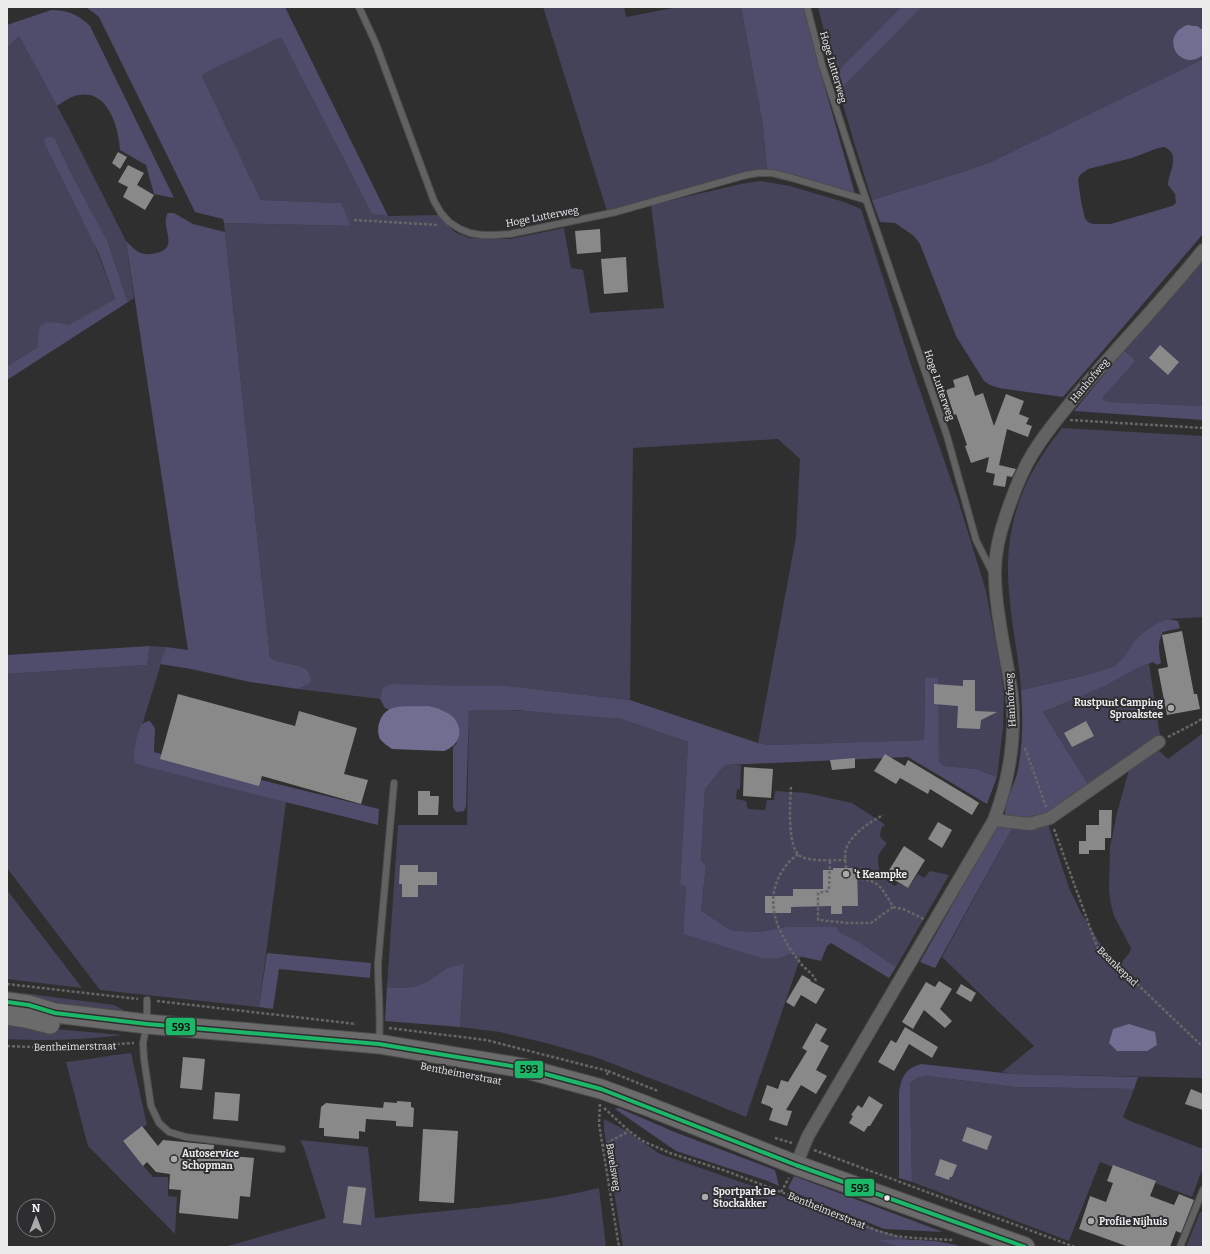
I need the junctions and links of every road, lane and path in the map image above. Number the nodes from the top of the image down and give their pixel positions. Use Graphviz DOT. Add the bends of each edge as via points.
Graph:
graph roads {
  1 [pos="359,7"];
  2 [pos="807,7"];
  3 [pos="866,200"];
  4 [pos="354,220"];
  5 [pos="455,226"];
  6 [pos="1203,250"];
  7 [pos="1056,420"];
  8 [pos="1203,428"];
  9 [pos="994,577"];
  10 [pos="1203,717"];
  11 [pos="1013,725"];
  12 [pos="1159,742"];
  13 [pos="394,783"];
  14 [pos="791,787"];
  15 [pos="883,815"];
  16 [pos="1050,818"];
  17 [pos="994,820"];
  18 [pos="798,854"];
  19 [pos="830,860"];
  20 [pos="846,860"];
  21 [pos="846,868"];
  22 [pos="858,879"];
  23 [pos="892,906"];
  24 [pos="933,923"];
  25 [pos="816,982"];
  26 [pos="7,984"];
  27 [pos="94,994"];
  28 [pos="147,1000"];
  29 [pos="7,1002"];
  30 [pos="7,1015"];
  31 [pos="145,1034"];
  32 [pos="379,1044"];
  33 [pos="7,1046"];
  34 [pos="1203,1046"];
  35 [pos="599,1099"];
  36 [pos="629,1131"];
  37 [pos="602,1146"];
  38 [pos="804,1147"];
  39 [pos="282,1149"];
  40 [pos="796,1165"];
  41 [pos="1203,1190"];
  42 [pos="960,1241"];
  43 [pos="619,1247"];
  44 [pos="1025,1247"];
  45 [pos="1075,1247"];
  46 [pos="1180,1247"];
  1 -- 5 [label="lane, Hoge Lutterweg" via="376,44 434,201 448,222"];
  2 -- 3 [label="lane, Hoge Lutterweg" via="822,65"];
  3 -- 5 [label="lane, Hoge Lutterweg" via="792,178 759,173 616,212 510,234 482,236"];
  3 -- 9 [label="lane, Hoge Lutterweg" via="947,436 976,540"];
  4 -- 5 [label="path"];
  6 -- 7 [label="street, Hanhofweg"];
  7 -- 8 [label="path"];
  7 -- 9 [label="street, Hanhofweg" via="1033,453 1009,505 999,536"];
  9 -- 11 [label="street, Hanhofweg" via="1012,697"];
  10 -- 12 [label="path"];
  11 -- 16 [label="path, Beankepad" via="1020,736"];
  11 -- 17 [label="street, Hanhofweg" via="1007,775"];
  12 -- 16 [label="street"];
  13 -- 32 [label="lane" via="378,963"];
  14 -- 18 [label="path" via="789,816 792,841"];
  15 -- 20 [label="path" via="855,836 846,850"];
  16 -- 17 [label="street" via="1030,824"];
  16 -- 34 [label="path, Beankepad" via="1098,948"];
  17 -- 24 [label="street, Hanhofweg"];
  18 -- 19 [label="path" via="802,857"];
  18 -- 25 [label="path" via="785,866 776,882 775,919 784,939"];
  19 -- 20 [label="path"];
  19 -- 23 [label="path" via="830,889 828,892 818,893 818,920 871,923"];
  20 -- 21 [label="path"];
  22 -- 23 [label="path" via="879,884"];
  23 -- 24 [label="path"];
  24 -- 38 [label="street, Hanhofweg" via="808,1136"];
  26 -- 27 [label="path"];
  28 -- 31 [label="lane"];
  29 -- 31 [label="main road, Bentheimerstraat" via="29,1005"];
  30 -- 31 [label="main road, Bentheimerstraat" via="61,1027"];
  31 -- 32 [label="main road, Bentheimerstraat"];
  31 -- 33 [label="path, Bentheimerstraat" via="55,1048"];
  31 -- 39 [label="lane" via="144,1060 151,1106 159,1123 169,1132 186,1137"];
  32 -- 35 [label="main road, Bentheimerstraat" via="523,1068"];
  35 -- 36 [label="path, Bentheimerstraat"];
  35 -- 37 [label="path, Bavelsweg"];
  35 -- 40 [label="main road, Bentheimerstraat" via="647,1106"];
  36 -- 37 [label="path"];
  36 -- 42 [label="path, Bentheimerstraat" via="656,1148 726,1171 878,1231 908,1237"];
  37 -- 43 [label="path, Bavelsweg"];
  38 -- 40 [label="street, Hanhofweg"];
  38 -- 45 [label="path"];
  40 -- 44 [label="main road, Bentheimerstraat"];
  41 -- 46 [label="lane"];
}
